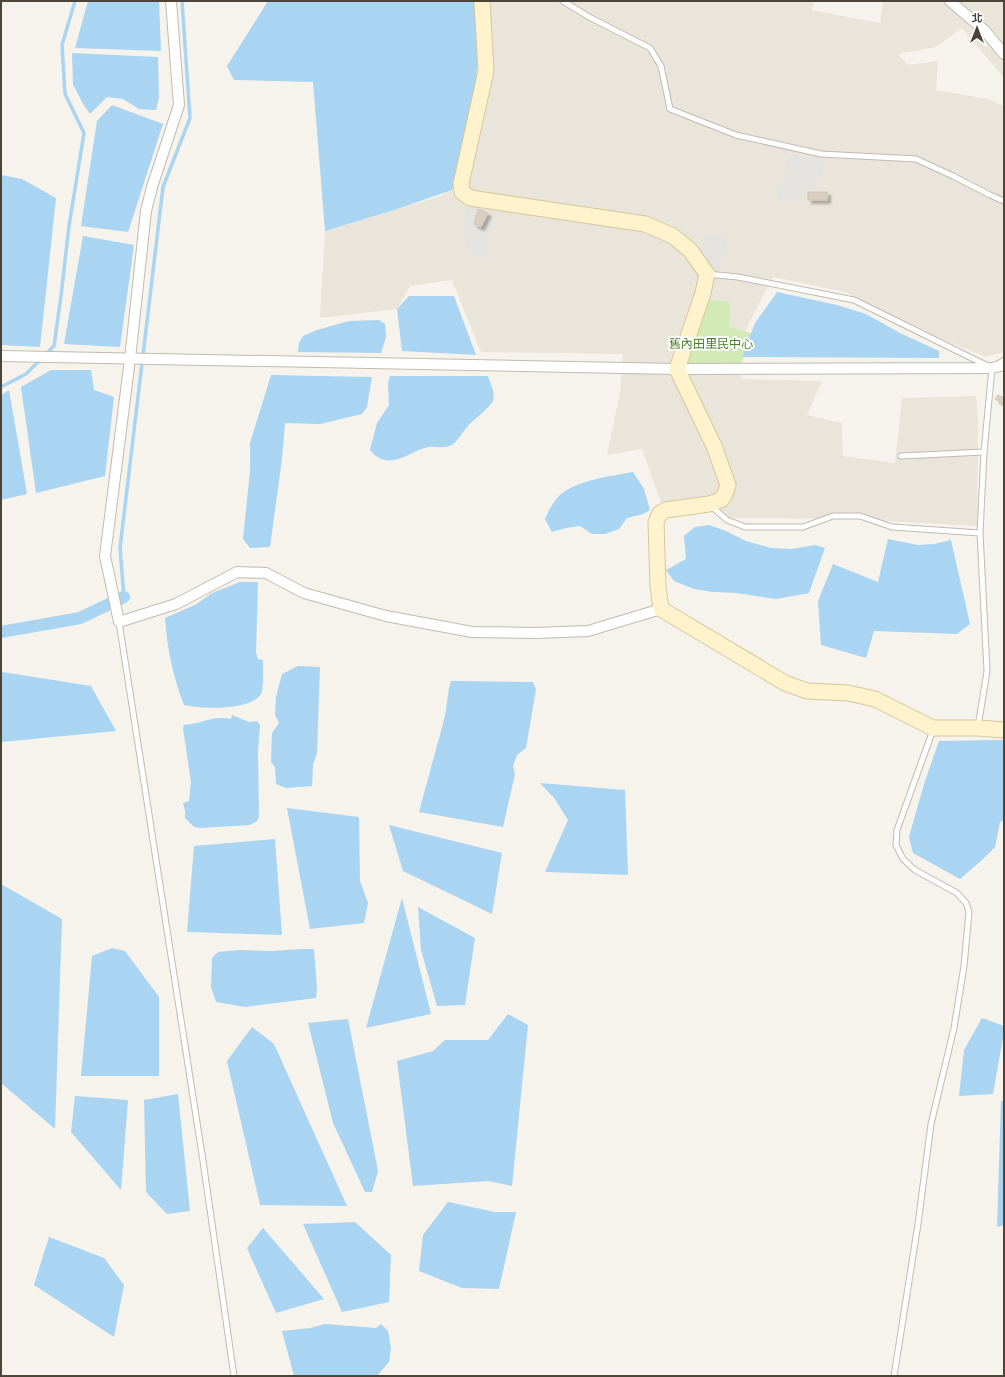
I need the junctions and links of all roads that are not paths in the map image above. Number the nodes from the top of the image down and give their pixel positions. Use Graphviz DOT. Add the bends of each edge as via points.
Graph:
graph roads {
  1 [pos="171,1"];
  2 [pos="482,1"];
  3 [pos="563,1"];
  4 [pos="950,1"];
  5 [pos="1004,54"];
  6 [pos="1004,201"];
  7 [pos="707,274"];
  8 [pos="1,356"];
  9 [pos="130,359"];
  10 [pos="1004,360"];
  11 [pos="1004,365"];
  12 [pos="992,368"];
  13 [pos="677,369"];
  14 [pos="984,452"];
  15 [pos="901,456"];
  16 [pos="709,504"];
  17 [pos="980,533"];
  18 [pos="661,609"];
  19 [pos="119,622"];
  20 [pos="933,728"];
  21 [pos="978,728"];
  22 [pos="1004,730"];
  23 [pos="234,1376"];
  24 [pos="894,1376"];
  1 -- 9 [label="street" via="179,105 146,211"];
  2 -- 7 [label="street" via="486,71 461,184 462,192 470,198 645,224 673,236 690,250"];
  3 -- 6 [label="lane" via="650,48 660,66 670,109 736,135 821,154 916,160"];
  4 -- 5 [label="street" via="985,31"];
  7 -- 12 [label="lane" via="738,277 854,300"];
  7 -- 13 [label="street" via="704,293"];
  8 -- 9 [label="street"];
  9 -- 13 [label="street"];
  9 -- 19 [label="street" via="105,556"];
  10 -- 12 [label="lane"];
  11 -- 12 [label="street"];
  12 -- 13 [label="street"];
  12 -- 14 [label="lane"];
  13 -- 16 [label="street" via="714,446 728,485 721,500"];
  14 -- 15 [label="lane"];
  14 -- 17 [label="lane"];
  16 -- 17 [label="lane" via="727,520 745,527 803,528 833,516 860,516 892,527"];
  16 -- 18 [label="street" via="660,513 656,522"];
  17 -- 21 [label="lane" via="987,671"];
  18 -- 19 [label="street" via="588,631 536,634 472,632 386,616 304,593 266,573 237,572 176,604"];
  18 -- 20 [label="street" via="786,683 807,691 848,693 875,699"];
  19 -- 23 [label="lane"];
  20 -- 21 [label="street"];
  20 -- 24 [label="lane" via="897,830 896,845 903,859 915,870 957,893 966,903 969,912 954,1028 931,1124"];
  21 -- 22 [label="street"];
}
